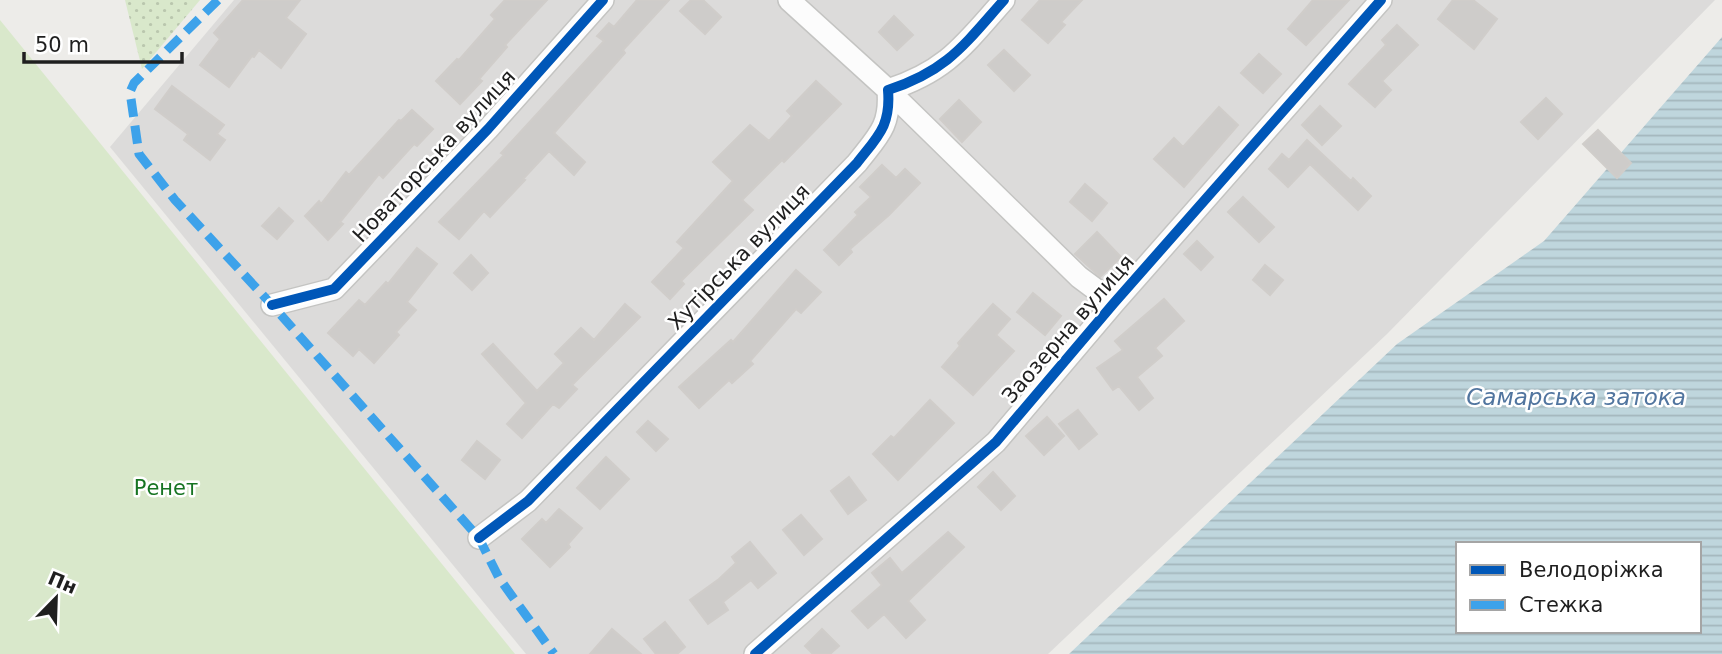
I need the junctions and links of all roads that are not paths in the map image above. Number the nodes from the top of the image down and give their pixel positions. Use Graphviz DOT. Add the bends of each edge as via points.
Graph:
graph roads {
  1 [pos="603,0"];
  2 [pos="789,0"];
  3 [pos="1004,0"];
  4 [pos="1381,0"];
  5 [pos="888,90"];
  6 [pos="1114,303"];
  7 [pos="272,305"];
  8 [pos="479,538"];
  9 [pos="755,654"];
  1 -- 7 [label="street, Новаторська вулиця" via="488,129 334,289"];
  2 -- 5 [label="street"];
  3 -- 5 [label="street" via="957,53 933,71"];
  4 -- 6 [label="street, Заозерна вулиця"];
  5 -- 6 [label="street" via="1079,277"];
  5 -- 8 [label="street, Хутірська вулиця" via="890,109 884,127 858,163 528,501"];
  6 -- 9 [label="street, Заозерна вулиця" via="996,442"];
}
